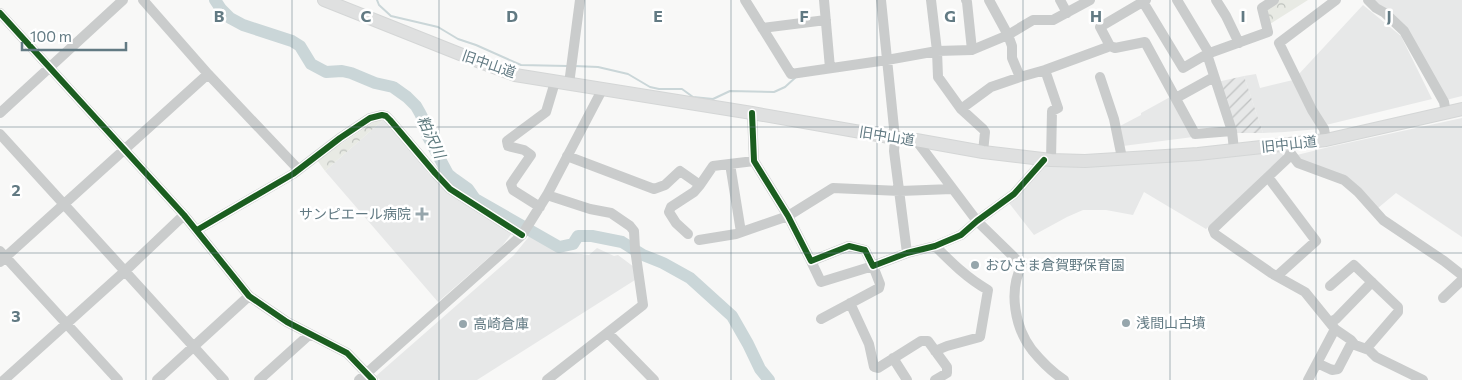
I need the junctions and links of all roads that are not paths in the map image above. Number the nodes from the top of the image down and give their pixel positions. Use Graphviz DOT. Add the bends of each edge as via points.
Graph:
graph roads {
  1 [pos="123,0"];
  2 [pos="143,0"];
  3 [pos="324,0"];
  4 [pos="580,0"];
  5 [pos="745,0"];
  6 [pos="824,0"];
  7 [pos="881,0"];
  8 [pos="931,0"];
  9 [pos="966,0"];
  10 [pos="989,0"];
  11 [pos="1060,0"];
  12 [pos="1090,0"];
  13 [pos="1177,0"];
  14 [pos="1216,0"];
  15 [pos="1274,0"];
  16 [pos="1336,0"];
  17 [pos="1368,0"];
  18 [pos="1144,1"];
  19 [pos="1066,13"];
  20 [pos="2,19"];
  21 [pos="826,20"];
  22 [pos="762,28"];
  23 [pos="1008,35"];
  24 [pos="1279,43"];
  25 [pos="1242,45"];
  26 [pos="1110,46"];
  27 [pos="937,50"];
  28 [pos="972,50"];
  29 [pos="1208,54"];
  30 [pos="887,60"];
  31 [pos="49,68"];
  32 [pos="830,68"];
  33 [pos="1046,70"];
  34 [pos="208,74"];
  35 [pos="1214,76"];
  36 [pos="1020,77"];
  37 [pos="1100,77"];
  38 [pos="554,82"];
  39 [pos="569,84"];
  40 [pos="602,90"];
  41 [pos="1176,98"];
  42 [pos="1462,109"];
  43 [pos="961,110"];
  44 [pos="0,113"];
  45 [pos="752,113"];
  46 [pos="1446,113"];
  47 [pos="1232,131"];
  48 [pos="0,134"];
  49 [pos="895,138"];
  50 [pos="916,140"];
  51 [pos="1326,140"];
  52 [pos="124,150"];
  53 [pos="1234,150"];
  54 [pos="1289,150"];
  55 [pos="983,152"];
  56 [pos="567,156"];
  57 [pos="1122,158"];
  58 [pos="1048,160"];
  59 [pos="754,161"];
  60 [pos="730,164"];
  61 [pos="298,169"];
  62 [pos="1268,177"];
  63 [pos="700,185"];
  64 [pos="952,190"];
  65 [pos="900,191"];
  66 [pos="547,195"];
  67 [pos="64,204"];
  68 [pos="540,207"];
  69 [pos="184,215"];
  70 [pos="788,216"];
  71 [pos="977,221"];
  72 [pos="197,230"];
  73 [pos="526,230"];
  74 [pos="741,232"];
  75 [pos="688,234"];
  76 [pos="699,240"];
  77 [pos="935,246"];
  78 [pos="907,253"];
  79 [pos="2,257"];
  80 [pos="811,261"];
  81 [pos="873,266"];
  82 [pos="125,271"];
  83 [pos="1462,275"];
  84 [pos="1277,276"];
  85 [pos="1462,280"];
  86 [pos="1372,282"];
  87 [pos="1330,286"];
  88 [pos="249,296"];
  89 [pos="1443,298"];
  90 [pos="850,303"];
  91 [pos="821,319"];
  92 [pos="66,323"];
  93 [pos="1332,326"];
  94 [pos="608,333"];
  95 [pos="310,334"];
  96 [pos="1352,342"];
  97 [pos="194,347"];
  98 [pos="1366,349"];
  99 [pos="935,351"];
  100 [pos="893,358"];
  101 [pos="1317,363"];
  102 [pos="366,378"];
  103 [pos="4,380"];
  104 [pos="118,380"];
  105 [pos="157,380"];
  106 [pos="224,380"];
  107 [pos="259,380"];
  108 [pos="547,380"];
  109 [pos="654,380"];
  110 [pos="906,380"];
  111 [pos="935,380"];
  112 [pos="1062,380"];
  113 [pos="1308,380"];
  114 [pos="1422,380"];
  1 -- 31 [label="street"];
  2 -- 34 [label="street"];
  3 -- 38 [label="main road, 旧中山道" via="515,75"];
  4 -- 39 [label="street"];
  5 -- 22 [label="street"];
  6 -- 21 [label="street"];
  7 -- 30 [label="street"];
  8 -- 27 [label="street"];
  9 -- 28 [label="street"];
  10 -- 23 [label="street"];
  11 -- 19 [label="street"];
  12 -- 19 [label="street"];
  13 -- 29 [label="street"];
  14 -- 25 [label="street"];
  15 -- 25 [label="street" via="1262,8 1268,32"];
  16 -- 24 [label="street"];
  17 -- 46 [label="street" via="1404,31 1444,102"];
  18 -- 26 [label="street" via="1100,27"];
  18 -- 29 [label="street" via="1182,68"];
  19 -- 23 [label="street" via="1053,20 1033,20"];
  20 -- 31 [label="street"];
  21 -- 22 [label="street"];
  21 -- 32 [label="street"];
  22 -- 32 [label="street" via="791,74"];
  23 -- 28 [label="street"];
  23 -- 36 [label="street"];
  24 -- 25 [label="street" via="1272,36"];
  24 -- 51 [label="street" via="1324,130"];
  25 -- 29 [label="street"];
  26 -- 33 [label="street"];
  26 -- 41 [label="street" via="1115,48 1145,42"];
  27 -- 28 [label="street"];
  27 -- 30 [label="street"];
  27 -- 43 [label="street" via="938,77"];
  29 -- 35 [label="street"];
  30 -- 32 [label="street"];
  30 -- 49 [label="street"];
  31 -- 44 [label="street"];
  31 -- 52 [label="street"];
  33 -- 36 [label="street"];
  33 -- 58 [label="street" via="1058,108 1052,111"];
  34 -- 52 [label="street"];
  34 -- 61 [label="street"];
  35 -- 41 [label="street"];
  35 -- 47 [label="street"];
  36 -- 43 [label="street" via="991,87"];
  37 -- 57 [label="street" via="1114,118"];
  38 -- 39 [label="main road, 旧中山道"];
  38 -- 68 [label="street" via="546,112 507,141 508,146 531,155 511,184 513,190"];
  39 -- 40 [label="main road, 旧中山道"];
  40 -- 45 [label="main road, 旧中山道"];
  40 -- 56 [label="street"];
  41 -- 47 [label="street" via="1195,134"];
  42 -- 46 [label="main road, 旧中山道"];
  43 -- 55 [label="street" via="983,128"];
  45 -- 49 [label="main road, 旧中山道"];
  45 -- 59 [label="street"];
  46 -- 51 [label="main road, 旧中山道"];
  47 -- 53 [label="street"];
  48 -- 67 [label="street"];
  49 -- 50 [label="main road, 旧中山道"];
  49 -- 65 [label="street"];
  50 -- 55 [label="main road, 旧中山道"];
  50 -- 64 [label="street"];
  51 -- 54 [label="main road, 旧中山道"];
  52 -- 67 [label="street"];
  52 -- 69 [label="street"];
  53 -- 54 [label="main road, 旧中山道"];
  53 -- 57 [label="main road, 旧中山道"];
  54 -- 62 [label="street"];
  54 -- 83 [label="street" via="1298,163 1344,180 1383,220"];
  55 -- 58 [label="main road, 旧中山道"];
  56 -- 63 [label="street" via="654,189 680,171"];
  56 -- 66 [label="street"];
  57 -- 58 [label="main road, 旧中山道"];
  58 -- 71 [label="street" via="1014,194"];
  59 -- 60 [label="street"];
  59 -- 70 [label="street"];
  60 -- 63 [label="street" via="713,166"];
  60 -- 74 [label="street"];
  61 -- 72 [label="street"];
  61 -- 73 [label="street" via="370,118 386,116 450,189"];
  62 -- 84 [label="street" via="1316,241"];
  62 -- 84 [label="street" via="1213,229 1228,244"];
  63 -- 75 [label="street" via="669,212"];
  64 -- 65 [label="street"];
  64 -- 71 [label="street"];
  65 -- 70 [label="street" via="833,188"];
  65 -- 78 [label="street"];
  66 -- 68 [label="street"];
  66 -- 94 [label="street" via="611,213 634,231 644,305"];
  67 -- 79 [label="street"];
  67 -- 82 [label="street"];
  68 -- 73 [label="street"];
  69 -- 72 [label="street"];
  69 -- 82 [label="street"];
  70 -- 74 [label="street"];
  70 -- 80 [label="street"];
  71 -- 77 [label="street" via="961,235"];
  71 -- 112 [label="street" via="1022,265 1014,300 1019,324 1032,350"];
  72 -- 88 [label="street"];
  73 -- 102 [label="street"];
  74 -- 76 [label="street"];
  77 -- 78 [label="street"];
  77 -- 99 [label="street" via="956,268 988,290 980,337"];
  78 -- 81 [label="street"];
  79 -- 92 [label="street"];
  80 -- 81 [label="street" via="849,246 865,250"];
  80 -- 81 [label="street" via="821,282"];
  81 -- 90 [label="street" via="879,288"];
  82 -- 92 [label="street"];
  82 -- 97 [label="street"];
  84 -- 93 [label="street" via="1306,292"];
  85 -- 89 [label="street"];
  86 -- 87 [label="street" via="1354,265"];
  86 -- 93 [label="street"];
  86 -- 98 [label="street" via="1398,307 1398,312"];
  88 -- 95 [label="street"];
  88 -- 97 [label="street"];
  90 -- 91 [label="street"];
  90 -- 100 [label="street" via="869,344 874,367 878,368"];
  92 -- 103 [label="street"];
  92 -- 104 [label="street"];
  93 -- 96 [label="street"];
  93 -- 101 [label="street"];
  94 -- 108 [label="street"];
  94 -- 109 [label="street"];
  95 -- 102 [label="street" via="347,353"];
  95 -- 107 [label="street"];
  96 -- 98 [label="street"];
  96 -- 101 [label="street" via="1338,369 1332,370"];
  97 -- 105 [label="street"];
  97 -- 106 [label="street"];
  98 -- 114 [label="street"];
  99 -- 100 [label="street" via="928,341 921,341"];
  99 -- 111 [label="street" via="947,367 947,373"];
  100 -- 110 [label="street"];
  101 -- 113 [label="street"];
}
